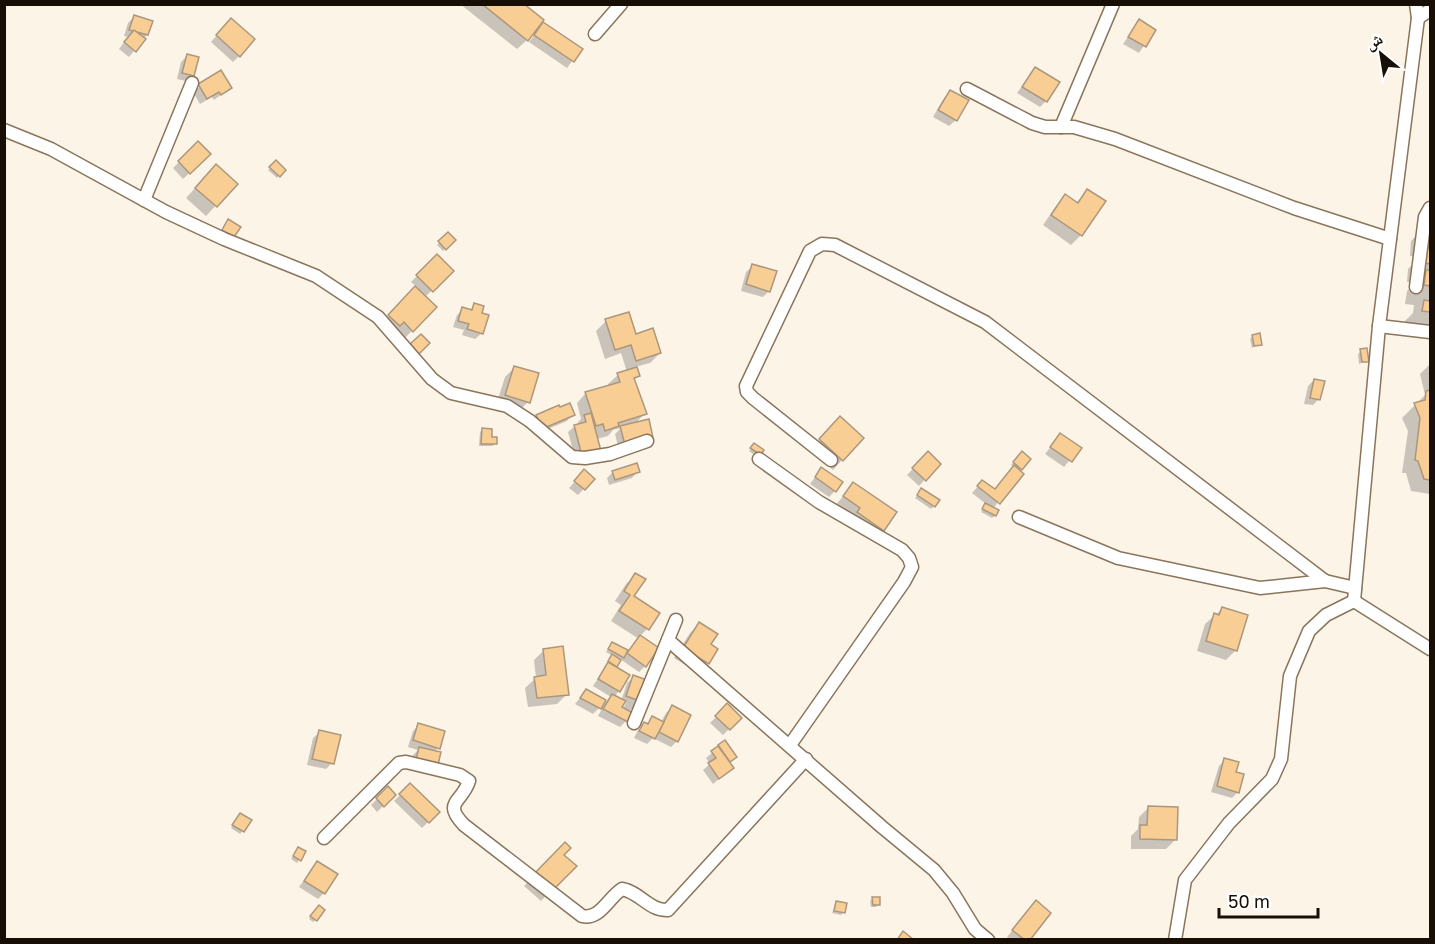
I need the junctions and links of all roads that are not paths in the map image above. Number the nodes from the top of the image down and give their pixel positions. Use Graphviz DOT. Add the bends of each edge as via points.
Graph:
graph roads {
  1 [pos="621,4"];
  2 [pos="1113,4"];
  3 [pos="1416,4"];
  4 [pos="1431,10"];
  5 [pos="1418,18"];
  6 [pos="595,34"];
  7 [pos="192,83"];
  8 [pos="967,89"];
  9 [pos="1060,127"];
  10 [pos="4,130"];
  11 [pos="144,200"];
  12 [pos="1431,208"];
  13 [pos="1390,239"];
  14 [pos="1416,287"];
  15 [pos="1379,326"];
  16 [pos="1431,332"];
  17 [pos="647,441"];
  18 [pos="759,459"];
  19 [pos="831,460"];
  20 [pos="1019,517"];
  21 [pos="1325,581"];
  22 [pos="1355,588"];
  23 [pos="1354,602"];
  24 [pos="676,620"];
  25 [pos="668,640"];
  26 [pos="1431,649"];
  27 [pos="634,723"];
  28 [pos="790,745"];
  29 [pos="806,759"];
  30 [pos="324,838"];
  31 [pos="988,939"];
  32 [pos="1175,939"];
  1 -- 6 [label="street"];
  2 -- 9 [label="street"];
  3 -- 5 [label="street"];
  4 -- 5 [label="street"];
  5 -- 13 [label="street"];
  7 -- 11 [label="street"];
  8 -- 9 [label="street" via="1032,123"];
  9 -- 13 [label="street" via="1115,139 1294,208"];
  10 -- 11 [label="street" via="51,149"];
  11 -- 17 [label="street" via="224,239 316,276 378,317 432,379 451,393 507,406 572,457 610,454"];
  12 -- 14 [label="street" via="1425,217"];
  13 -- 15 [label="street"];
  15 -- 16 [label="street"];
  15 -- 22 [label="street"];
  18 -- 28 [label="street" via="819,502 902,550 912,567"];
  19 -- 21 [label="street" via="753,398 746,387 810,251 822,244 835,245 985,322"];
  20 -- 21 [label="street" via="1118,558 1260,588"];
  21 -- 22 [label="street"];
  22 -- 23 [label="street"];
  23 -- 26 [label="street"];
  23 -- 32 [label="street" via="1326,615 1310,631 1290,676 1281,759 1272,779 1229,823 1185,880"];
  24 -- 25 [label="street"];
  25 -- 27 [label="street"];
  25 -- 28 [label="street"];
  28 -- 29 [label="street"];
  29 -- 30 [label="street" via="668,910 652,908 622,889 597,913 582,916 456,816 453,806 469,780 406,762 399,763"];
  29 -- 31 [label="street" via="934,870 975,929"];
}
